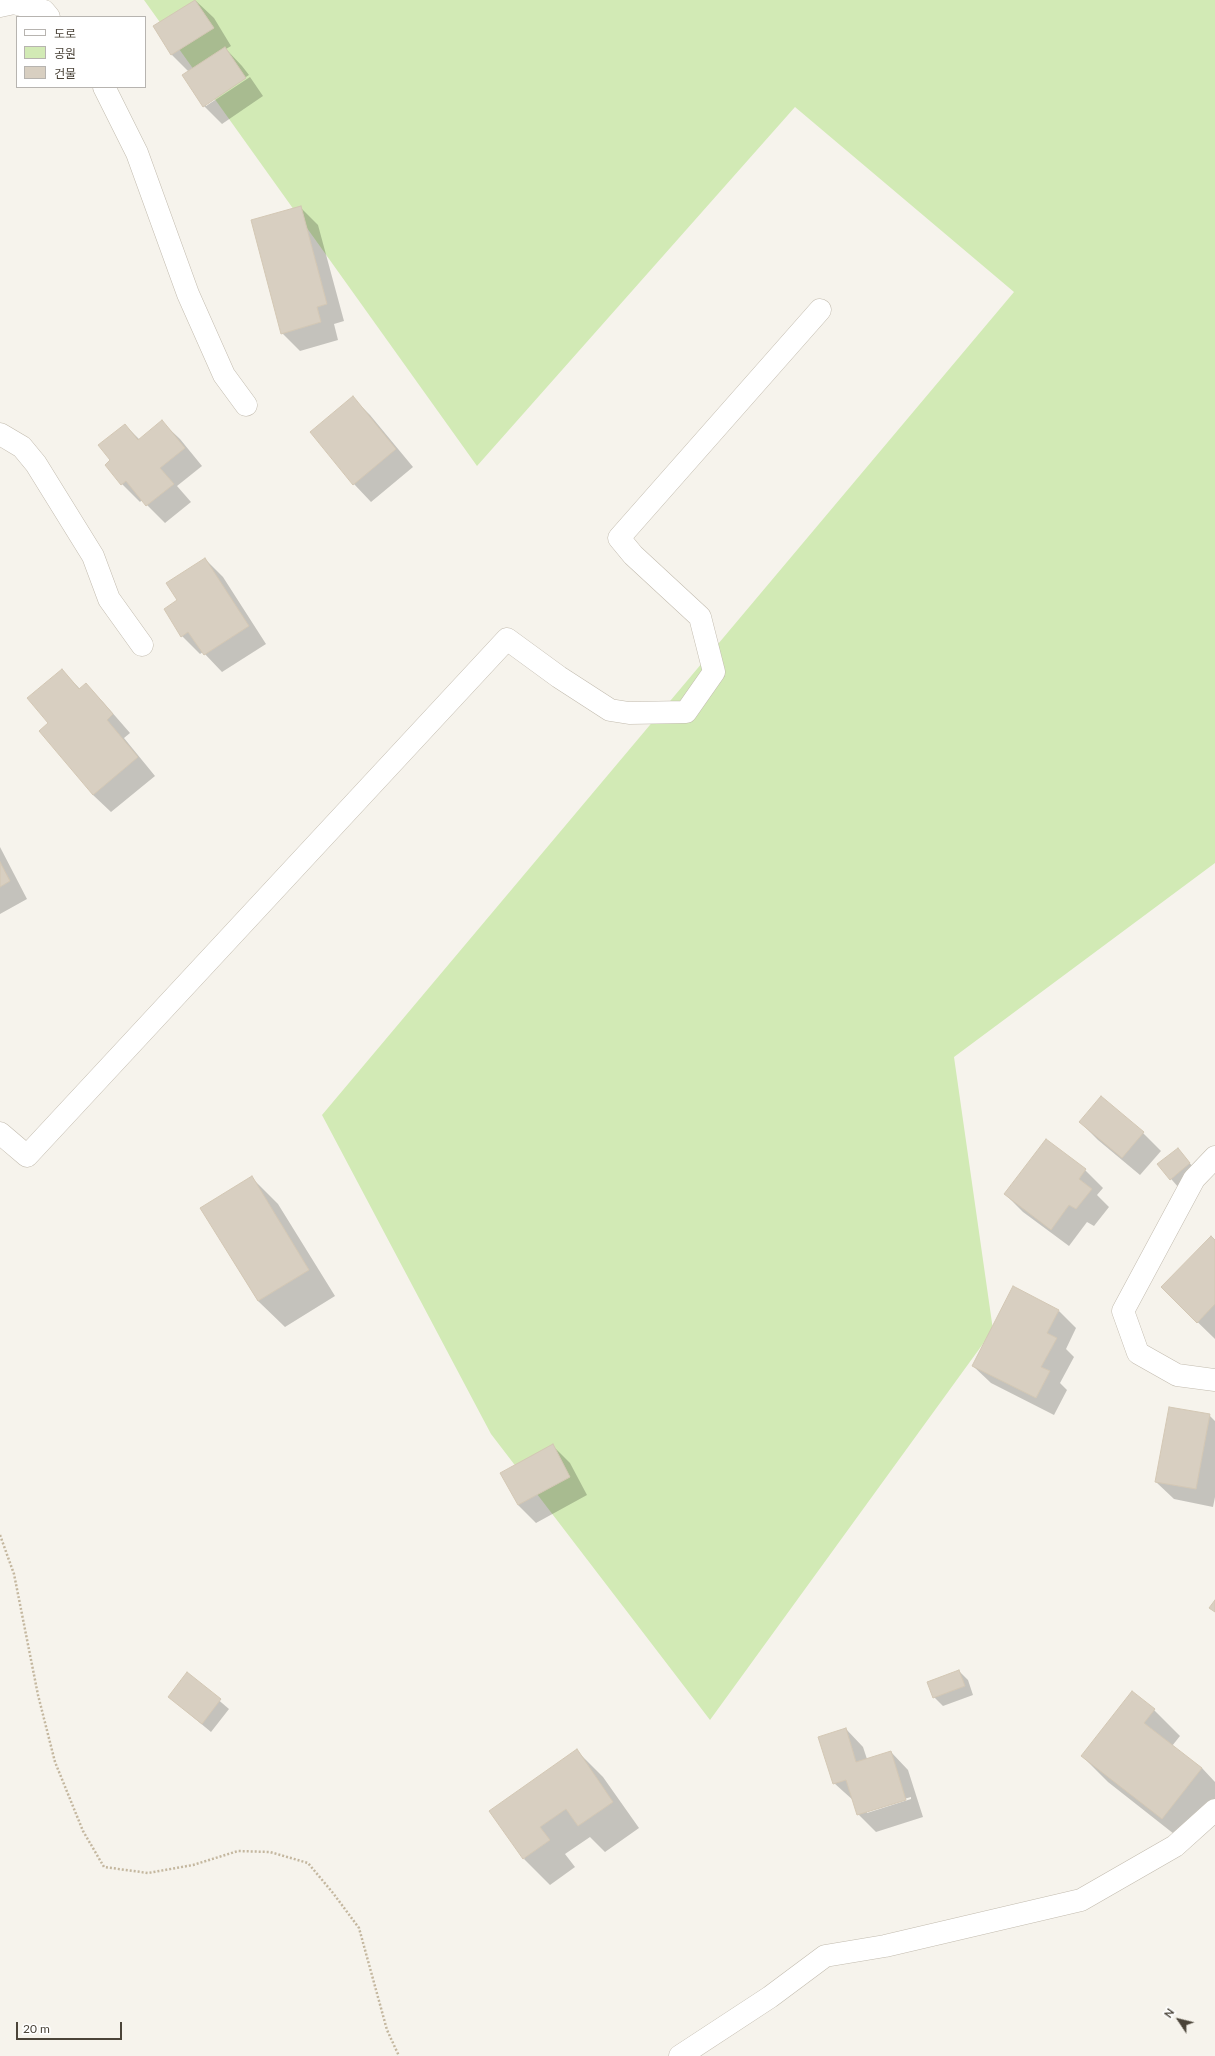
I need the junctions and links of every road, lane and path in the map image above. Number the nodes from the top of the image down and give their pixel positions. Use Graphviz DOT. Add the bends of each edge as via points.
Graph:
graph roads {
  1 [pos="9,3"];
  2 [pos="49,16"];
  3 [pos="104,88"];
  4 [pos="820,310"];
  5 [pos="246,405"];
  6 [pos="0,434"];
  7 [pos="142,645"];
  8 [pos="0,1132"];
  9 [pos="1215,1157"];
  10 [pos="1215,1380"];
  11 [pos="0,1535"];
  12 [pos="1215,1810"];
  13 [pos="399,2056"];
  14 [pos="680,2056"];
  1 -- 2 [label="street" via="44,11"];
  3 -- 5 [label="street" via="137,153 188,294 221,368"];
  4 -- 8 [label="street" via="619,538 633,555 700,618 714,672 686,712 629,713 610,710 507,639 27,1156"];
  6 -- 7 [label="street" via="22,447 36,464 93,556 109,599"];
  9 -- 10 [label="street" via="1194,1179 1123,1311 1138,1353 1177,1375"];
  11 -- 13 [label="path" via="14,1574 38,1695 55,1762 84,1831 104,1866 148,1873 193,1865 238,1851 270,1852 308,1862 359,1928 387,2030"];
  12 -- 14 [label="street" via="1175,1846 1081,1900 885,1946 825,1956 770,1998"];
}
